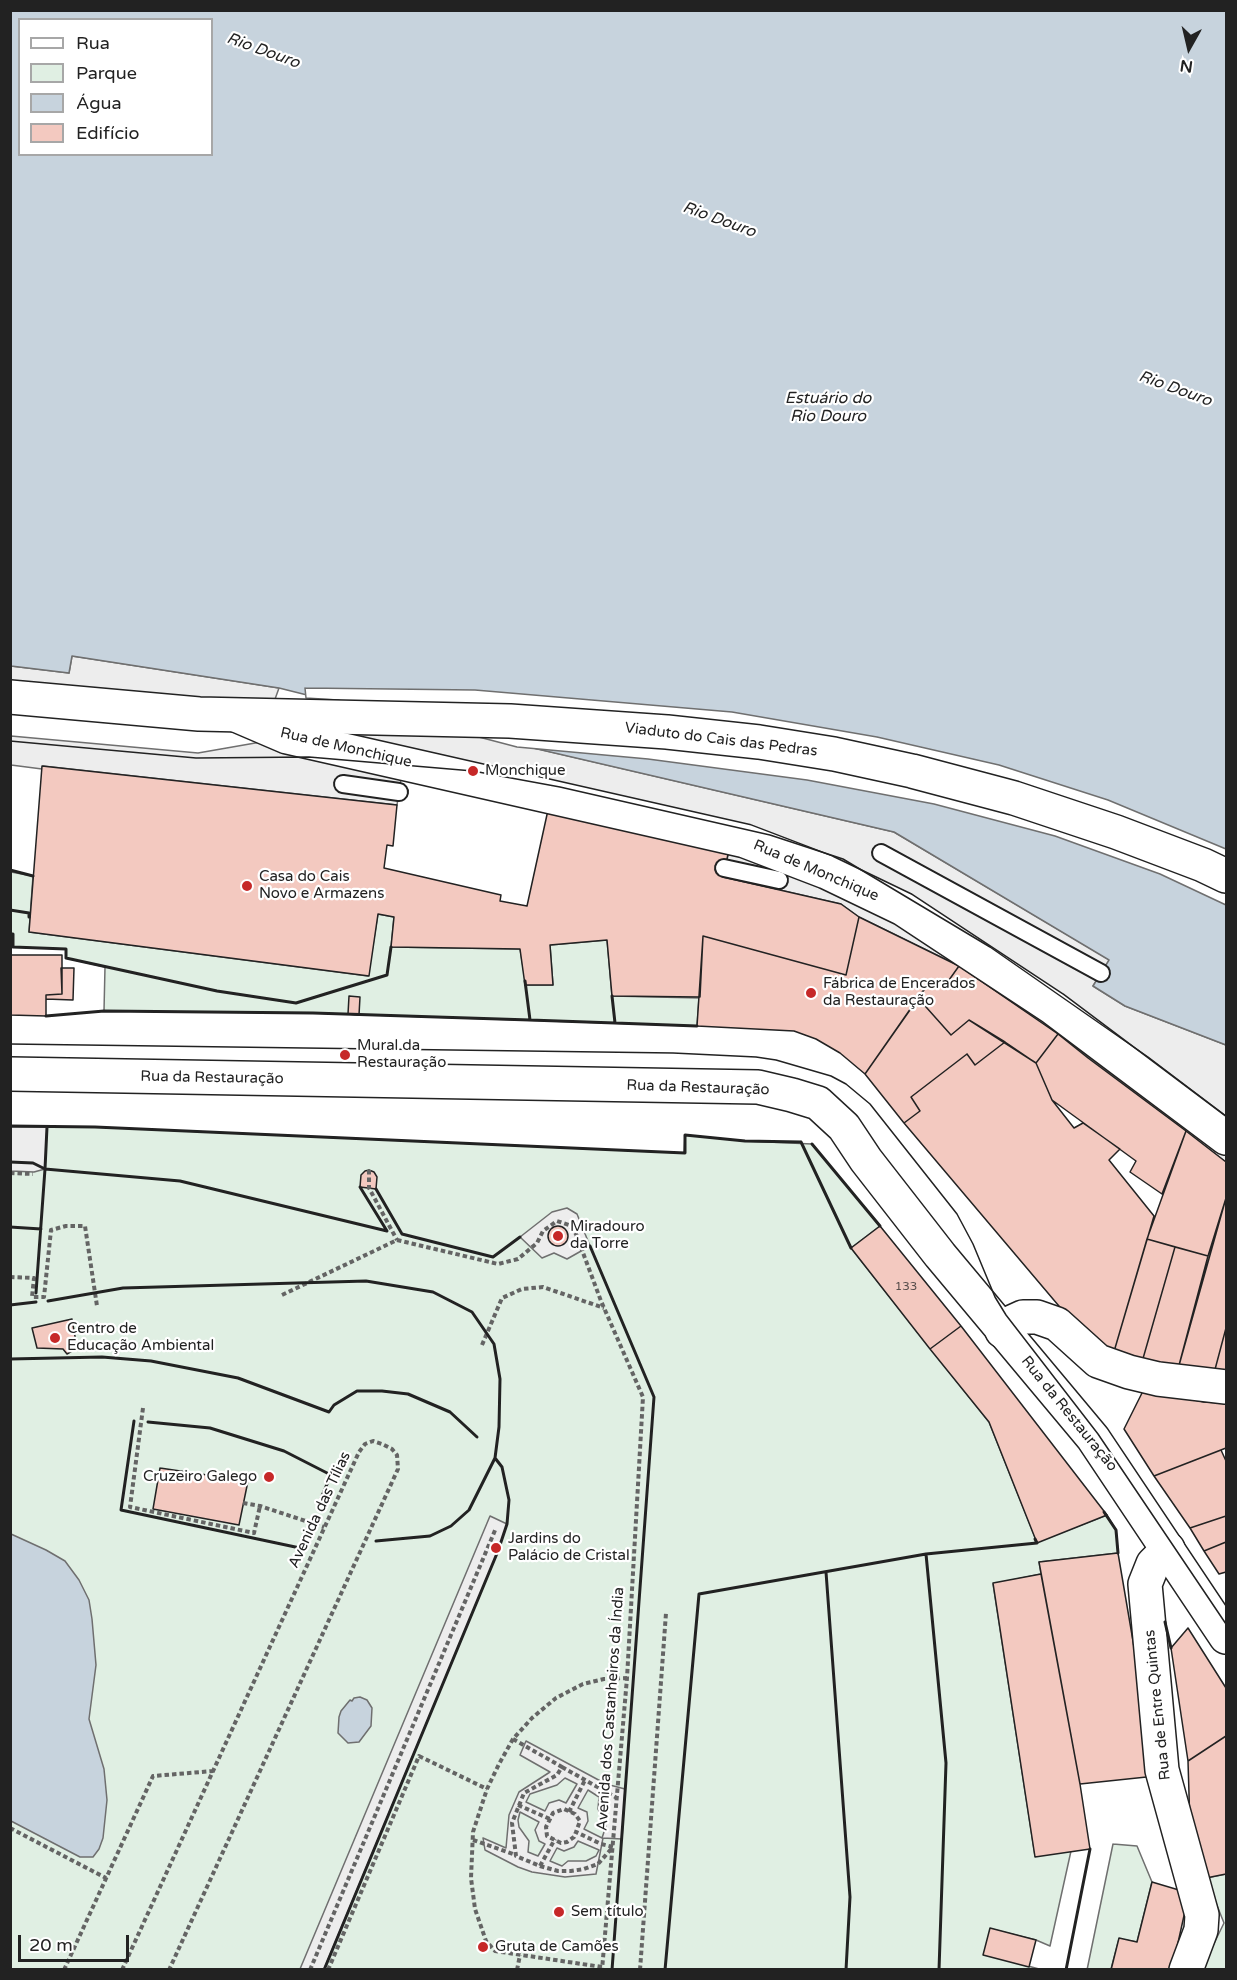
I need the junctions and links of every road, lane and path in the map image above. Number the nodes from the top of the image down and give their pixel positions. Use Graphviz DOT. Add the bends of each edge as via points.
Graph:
graph roads {
  1 [pos="10,697"];
  2 [pos="238,716"];
  3 [pos="304,717"];
  4 [pos="343,784"];
  5 [pos="399,792"];
  6 [pos="881,853"];
  7 [pos="724,868"];
  8 [pos="1227,876"];
  9 [pos="779,880"];
  10 [pos="1101,974"];
  11 [pos="10,1074"];
  12 [pos="1227,1138"];
  13 [pos="369,1170"];
  14 [pos="10,1173"];
  15 [pos="33,1174"];
  16 [pos="397,1240"];
  17 [pos="10,1277"];
  18 [pos="282,1295"];
  19 [pos="97,1306"];
  20 [pos="604,1308"];
  21 [pos="1002,1331"];
  22 [pos="482,1345"];
  23 [pos="1227,1387"];
  24 [pos="143,1408"];
  25 [pos="243,1503"];
  26 [pos="260,1506"];
  27 [pos="324,1527"];
  28 [pos="496,1528"];
  29 [pos="1168,1549"];
  30 [pos="666,1613"];
  31 [pos="1227,1637"];
  32 [pos="627,1678"];
  33 [pos="513,1739"];
  34 [pos="562,1767"];
  35 [pos="213,1771"];
  36 [pos="585,1780"];
  37 [pos="487,1789"];
  38 [pos="617,1798"];
  39 [pos="518,1805"];
  40 [pos="569,1812"];
  41 [pos="549,1820"];
  42 [pos="10,1828"];
  43 [pos="576,1832"];
  44 [pos="555,1839"];
  45 [pos="473,1840"];
  46 [pos="613,1847"];
  47 [pos="516,1856"];
  48 [pos="540,1866"];
  49 [pos="106,1878"];
  50 [pos="520,1955"];
  51 [pos="602,1968"];
  52 [pos="64,1970"];
  53 [pos="122,1970"];
  54 [pos="169,1970"];
  55 [pos="310,1970"];
  56 [pos="328,1970"];
  57 [pos="518,1970"];
  58 [pos="640,1970"];
  59 [pos="1186,1970"];
  1 -- 2 [label="main road, Rua de Monchique"];
  2 -- 3 [label="main road, Rua de Monchique"];
  2 -- 12 [label="main road, Rua de Monchique" via="287,737 745,841 826,872 903,909 1043,1002"];
  3 -- 8 [label="main road, Viaduto do Cais das Pedras" via="584,725 748,740 834,754 1014,798 1116,832"];
  4 -- 5 [label="lane"];
  6 -- 10 [label="lane"];
  7 -- 9 [label="lane"];
  11 -- 21 [label="main road, Rua da Restauração" via="758,1087 792,1095 818,1103 844,1127"];
  13 -- 16 [label="path" via="369,1188"];
  14 -- 15 [label="path"];
  16 -- 18 [label="path"];
  16 -- 20 [label="path, Avenida dos Castanheiros da Índia" via="498,1264 518,1259 557,1221 569,1225 576,1234"];
  17 -- 19 [label="path" via="34,1278 32,1297 44,1297 51,1230 85,1226"];
  20 -- 22 [label="path" via="543,1287 522,1289 502,1298"];
  20 -- 32 [label="path, Avenida dos Castanheiros da Índia" via="643,1397"];
  21 -- 23 [label="main road" via="1023,1317 1037,1317 1057,1324 1098,1360 1129,1372"];
  21 -- 29 [label="main road, Rua da Restauração" via="1093,1438"];
  24 -- 26 [label="path" via="130,1507 254,1533"];
  25 -- 26 [label="path"];
  26 -- 27 [label="path"];
  27 -- 35 [label="path, Avenida das Tílias"];
  27 -- 54 [label="path, Avenida das Tílias" via="364,1444 373,1441 392,1449 397,1455 398,1469"];
  28 -- 55 [label="path"];
  29 -- 31 [label="main road, Rua da Restauração"];
  29 -- 59 [label="main road, Rua de Entre Quintas" via="1153,1564 1145,1584 1162,1770 1202,1915 1201,1930"];
  30 -- 58 [label="path"];
  32 -- 33 [label="path" via="583,1684 556,1698"];
  32 -- 38 [label="path, Avenida dos Castanheiros da Índia"];
  33 -- 34 [label="path"];
  33 -- 37 [label="path"];
  34 -- 36 [label="path"];
  34 -- 39 [label="path" via="557,1775 524,1793"];
  35 -- 49 [label="path" via="153,1776"];
  35 -- 53 [label="path, Avenida das Tílias"];
  36 -- 38 [label="path"];
  36 -- 40 [label="path"];
  37 -- 45 [label="path"];
  37 -- 56 [label="path" via="419,1756"];
  38 -- 46 [label="path, Avenida dos Castanheiros da Índia"];
  39 -- 41 [label="path"];
  39 -- 47 [label="path" via="512,1823"];
  40 -- 41 [label="path" via="564,1809 553,1813"];
  40 -- 43 [label="path" via="580,1821"];
  41 -- 44 [label="path" via="547,1836"];
  42 -- 49 [label="path"];
  43 -- 44 [label="path" via="567,1842"];
  43 -- 46 [label="path"];
  44 -- 48 [label="path"];
  45 -- 47 [label="path"];
  45 -- 50 [label="path" via="471,1878 475,1909 486,1941 495,1951"];
  46 -- 48 [label="path" via="598,1864 584,1869 558,1871"];
  46 -- 51 [label="path, Avenida dos Castanheiros da Índia"];
  47 -- 48 [label="path"];
  49 -- 52 [label="path"];
  50 -- 51 [label="path"];
  50 -- 57 [label="path"];
}
